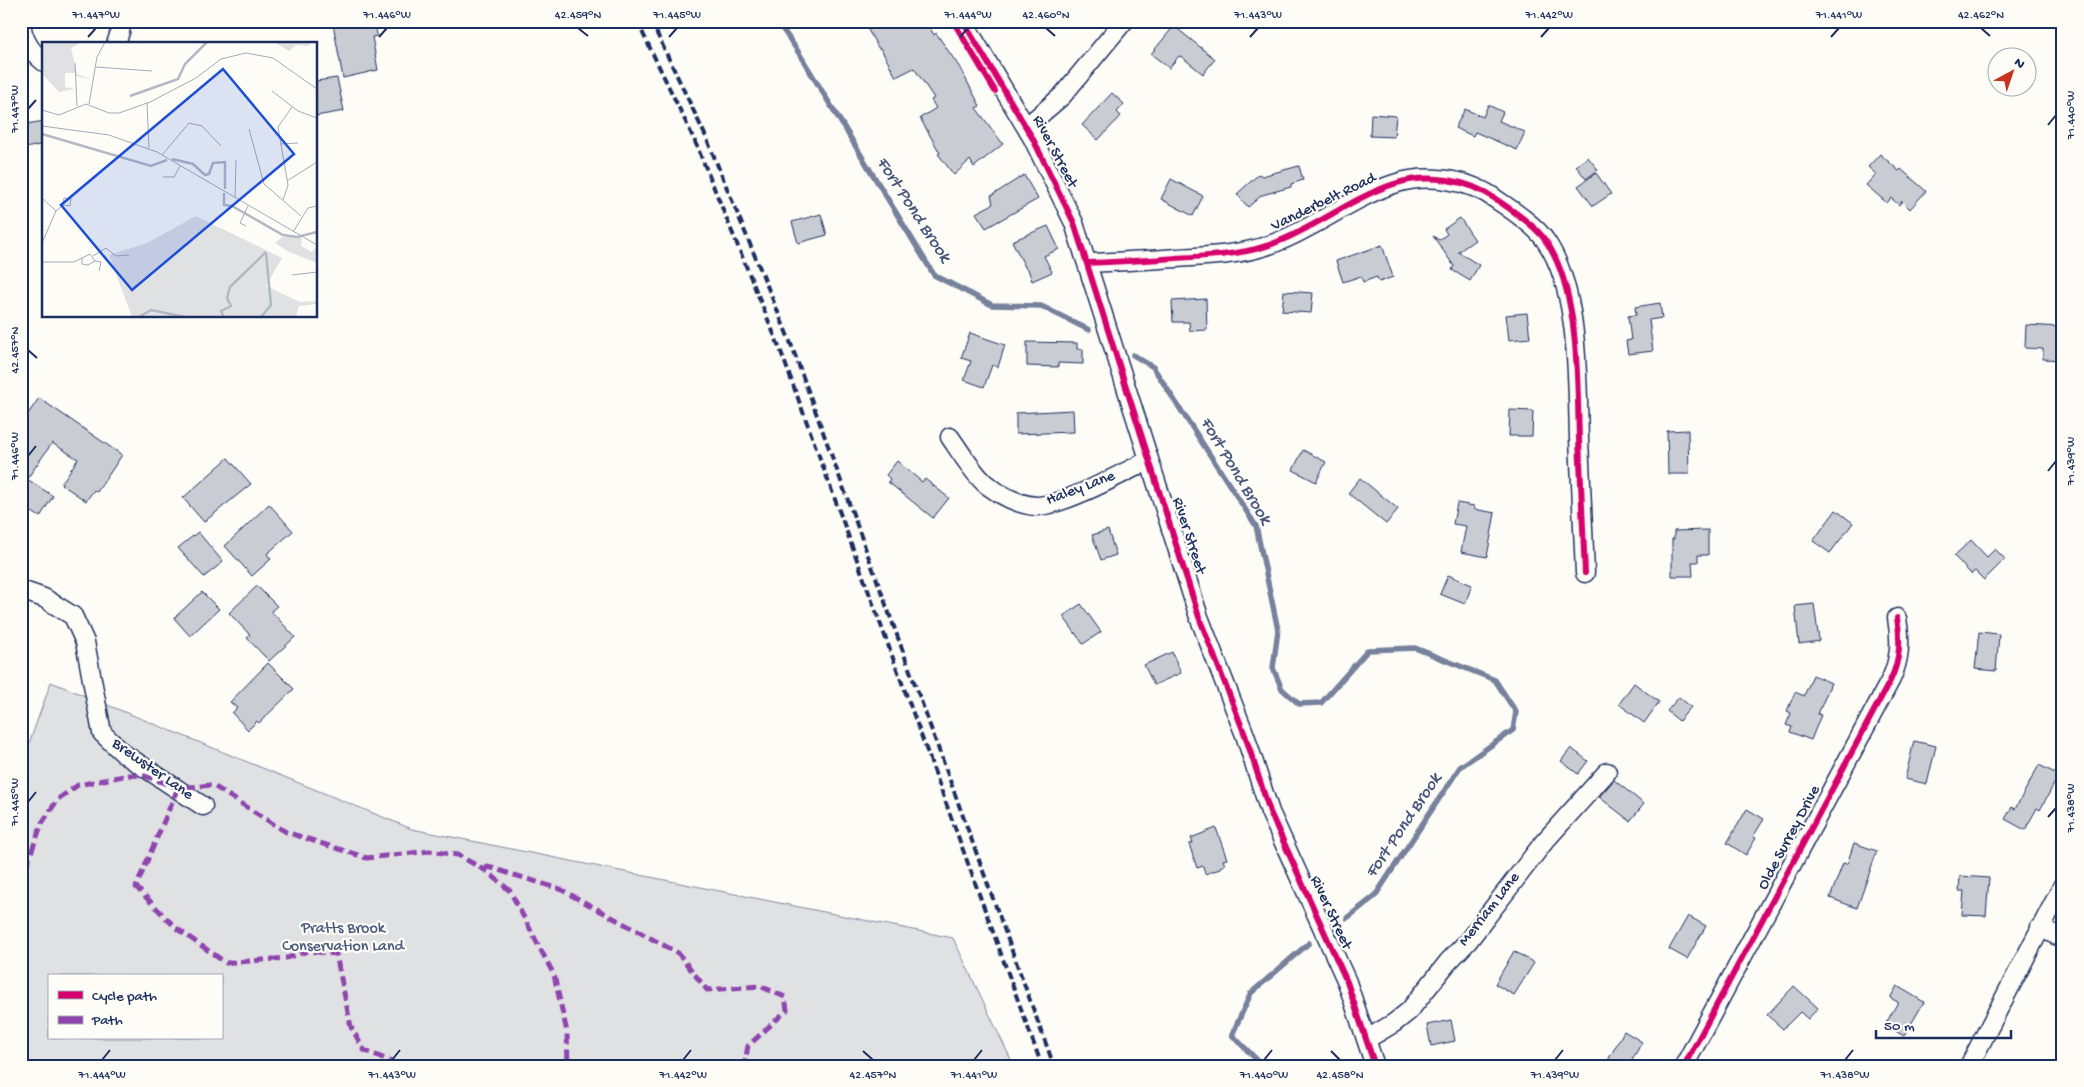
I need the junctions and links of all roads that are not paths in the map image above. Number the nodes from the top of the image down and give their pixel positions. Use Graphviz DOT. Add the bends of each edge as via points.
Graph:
graph roads {
  1 [pos="22,21"];
  2 [pos="122,21"];
  3 [pos="963,21"];
  4 [pos="1124,21"];
  5 [pos="117,42"];
  6 [pos="42,60"];
  7 [pos="1026,127"];
  8 [pos="1088,263"];
  9 [pos="950,437"];
  10 [pos="1149,460"];
  11 [pos="1585,573"];
  12 [pos="21,590"];
  13 [pos="1898,618"];
  14 [pos="1607,772"];
  15 [pos="203,806"];
  16 [pos="2063,885"];
  17 [pos="2040,927"];
  18 [pos="2063,939"];
  19 [pos="1366,1039"];
  20 [pos="1375,1066"];
  21 [pos="1684,1066"];
  22 [pos="1969,1066"];
  1 -- 6 [label="street" via="24,38"];
  2 -- 5 [label="street"];
  3 -- 7 [label="street, River Street"];
  4 -- 7 [label="street" via="1062,96"];
  7 -- 8 [label="street, River Street" via="1066,205"];
  8 -- 10 [label="street, River Street"];
  8 -- 11 [label="street, Vanderbelt Road" via="1251,251 1305,230 1394,184 1419,179 1446,180 1486,192 1545,239 1568,298 1576,378"];
  9 -- 10 [label="street, Haley Lane" via="985,484 1008,499 1035,506 1053,503 1099,485"];
  10 -- 19 [label="street, River Street" via="1199,617 1245,735 1270,812 1347,982"];
  12 -- 15 [label="street, Brewster Lane" via="44,598 73,616 85,642 102,733 124,754"];
  13 -- 21 [label="street, Olde Surrey Drive" via="1899,658 1890,679"];
  14 -- 19 [label="street, Merriam Lane" via="1544,842 1409,1011"];
  16 -- 17 [label="street"];
  17 -- 18 [label="street"];
  17 -- 22 [label="street"];
  19 -- 20 [label="street, River Street"];
}
